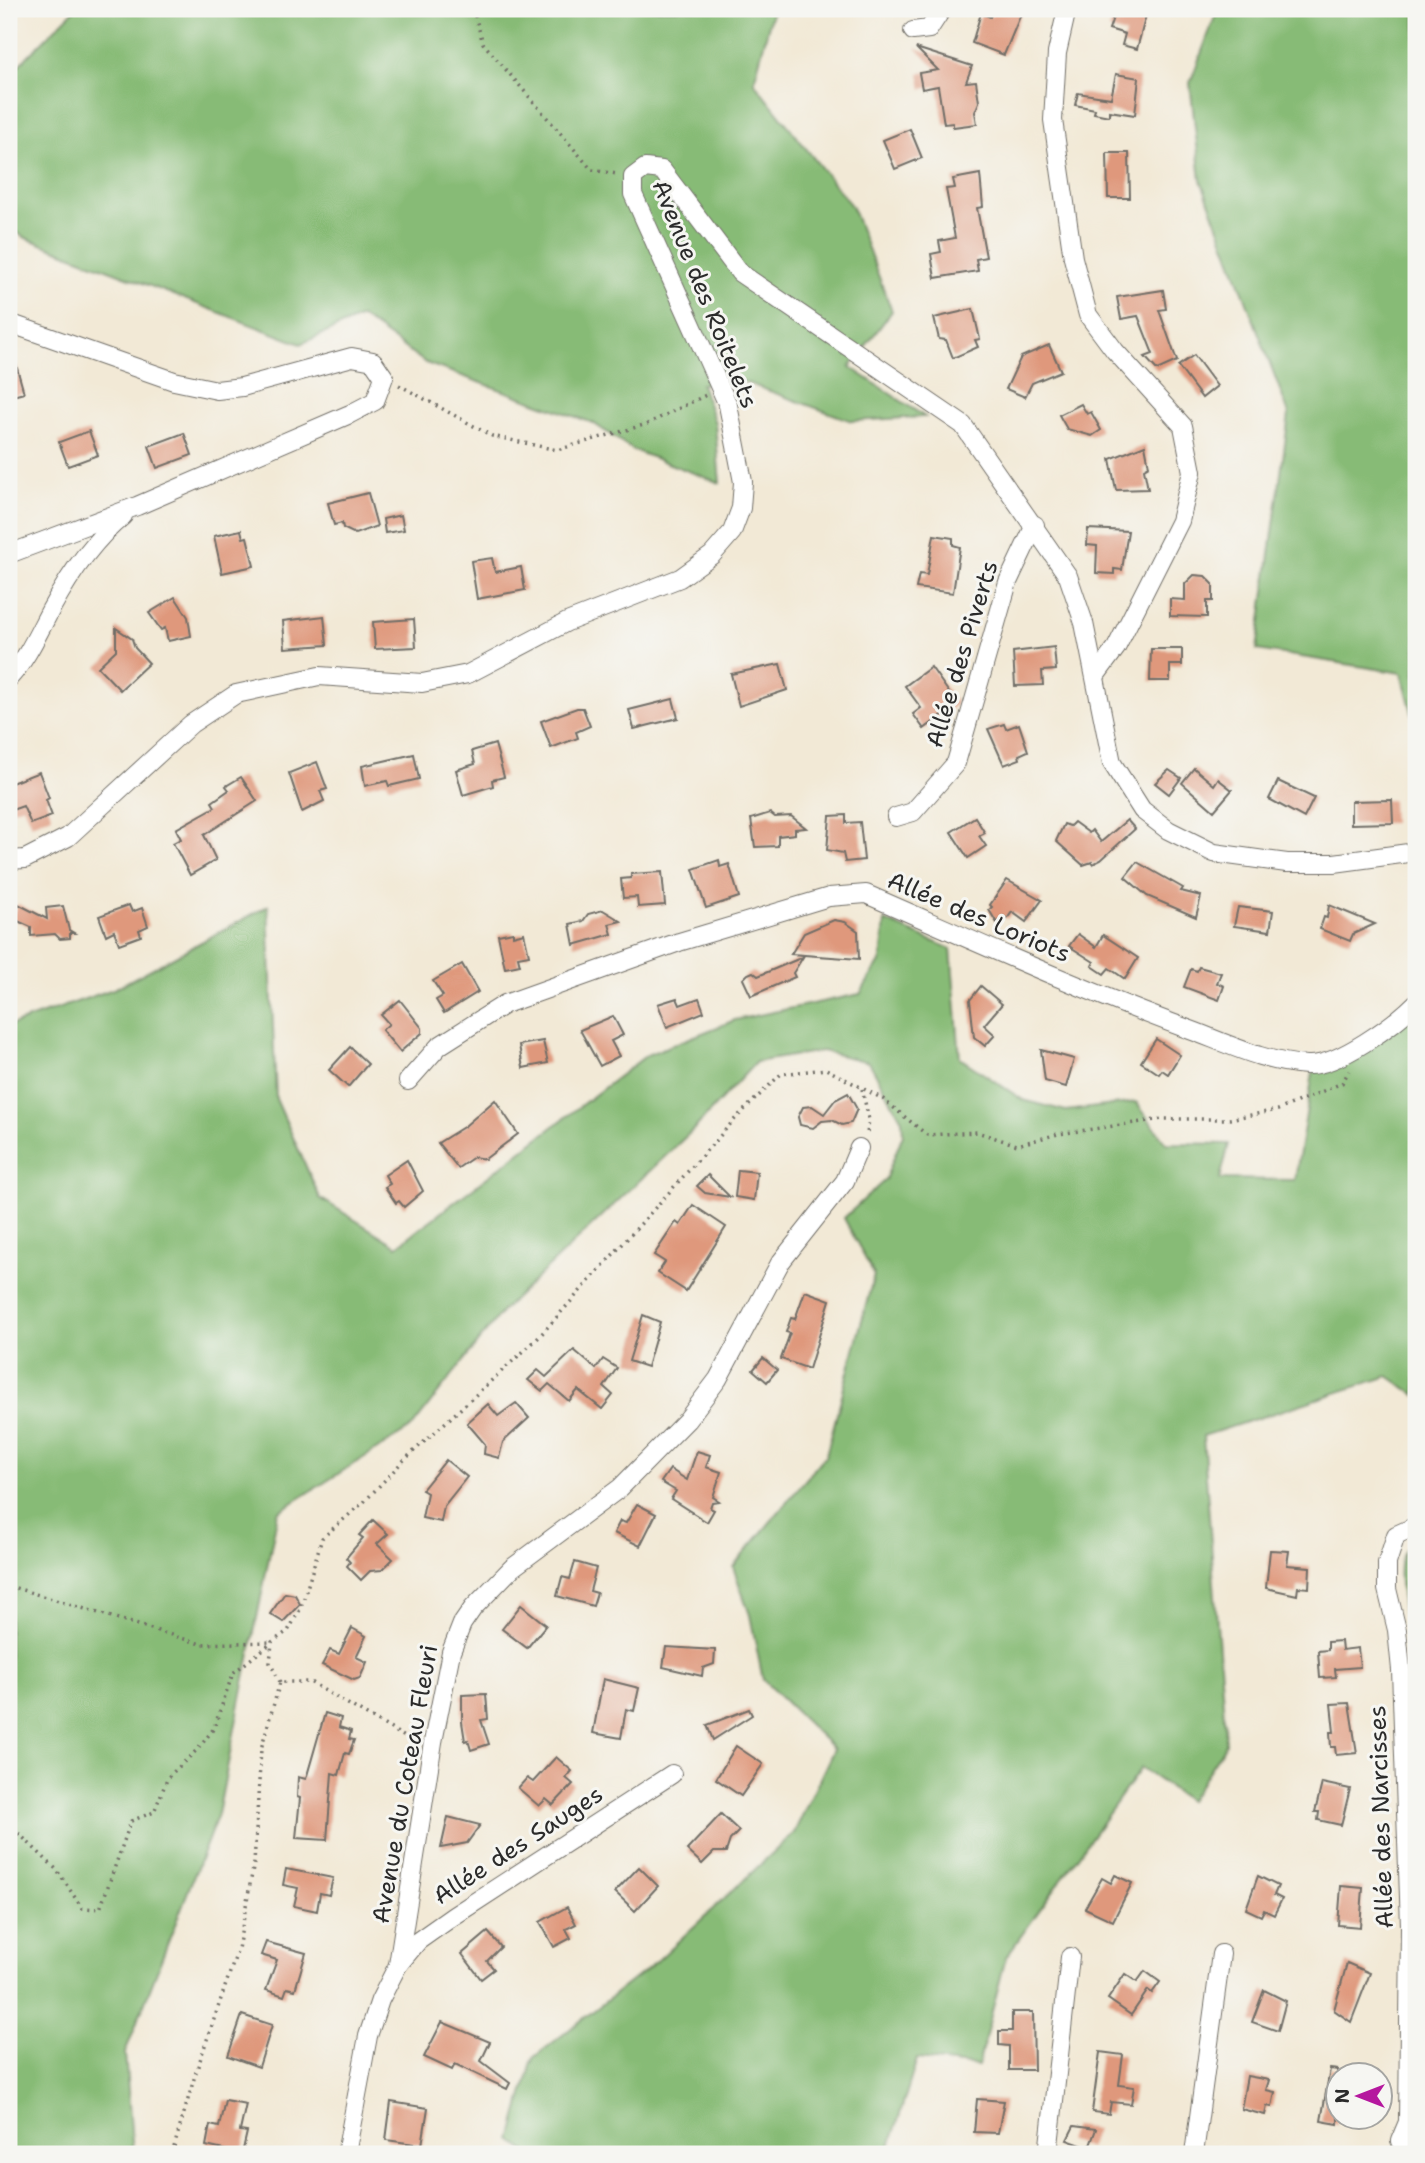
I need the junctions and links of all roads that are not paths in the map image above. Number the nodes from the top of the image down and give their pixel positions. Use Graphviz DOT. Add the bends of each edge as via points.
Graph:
graph roads {
  1 [pos="942,9"];
  2 [pos="1067,9"];
  3 [pos="913,31"];
  4 [pos="9,323"];
  5 [pos="137,506"];
  6 [pos="1035,525"];
  7 [pos="9,555"];
  8 [pos="1096,675"];
  9 [pos="9,678"];
  10 [pos="896,817"];
  11 [pos="1416,852"];
  12 [pos="9,860"];
  13 [pos="1416,1003"];
  14 [pos="408,1081"];
  15 [pos="859,1147"];
  16 [pos="1416,1526"];
  17 [pos="672,1774"];
  18 [pos="1221,1954"];
  19 [pos="1070,1957"];
  20 [pos="398,1965"];
  21 [pos="1412,2121"];
  22 [pos="346,2154"];
  23 [pos="1048,2154"];
  24 [pos="1194,2154"];
  25 [pos="1411,2154"];
  1 -- 3 [label="street" via="929,29"];
  2 -- 8 [label="street" via="1056,53 1053,120 1073,258 1088,315 1183,426 1192,472 1180,521 1116,648"];
  4 -- 5 [label="street" via="174,382 217,390 352,357 373,361 384,377 375,401"];
  5 -- 7 [label="street"];
  5 -- 9 [label="street" via="109,527 89,551"];
  6 -- 8 [label="street, Avenue des Roitelets" via="1068,576"];
  6 -- 10 [label="street, Allée des Piverts" via="1008,582 956,762 913,812"];
  6 -- 12 [label="street, Avenue des Roitelets" via="963,425 740,274 662,170 645,168 633,177 633,194 728,405 743,482 741,508 732,532 712,555 680,578 567,622 467,674 422,683 319,677 236,694 191,724 68,836 25,859"];
  8 -- 11 [label="street, Avenue des Roitelets" via="1112,763 1142,810 1168,830 1214,852 1287,863 1334,863"];
  13 -- 14 [label="street, Allée des Loriots" via="1398,1021 1350,1052 1310,1066 1263,1056 1117,1002 866,894 829,897 679,942 505,1004 439,1046"];
  15 -- 20 [label="street, Avenue du Coteau Fleuri" via="845,1181 780,1263 718,1379 687,1420 620,1488 512,1567 473,1608 451,1652"];
  16 -- 21 [label="street, Allée des Narcisses" via="1396,1535 1387,1563 1401,1670"];
  17 -- 20 [label="street, Allée des Sauges" via="452,1917 418,1941"];
  18 -- 24 [label="street"];
  19 -- 23 [label="street"];
  20 -- 22 [label="street, Avenue du Coteau Fleuri" via="368,2036"];
  21 -- 25 [label="street" via="1400,2141"];
}
